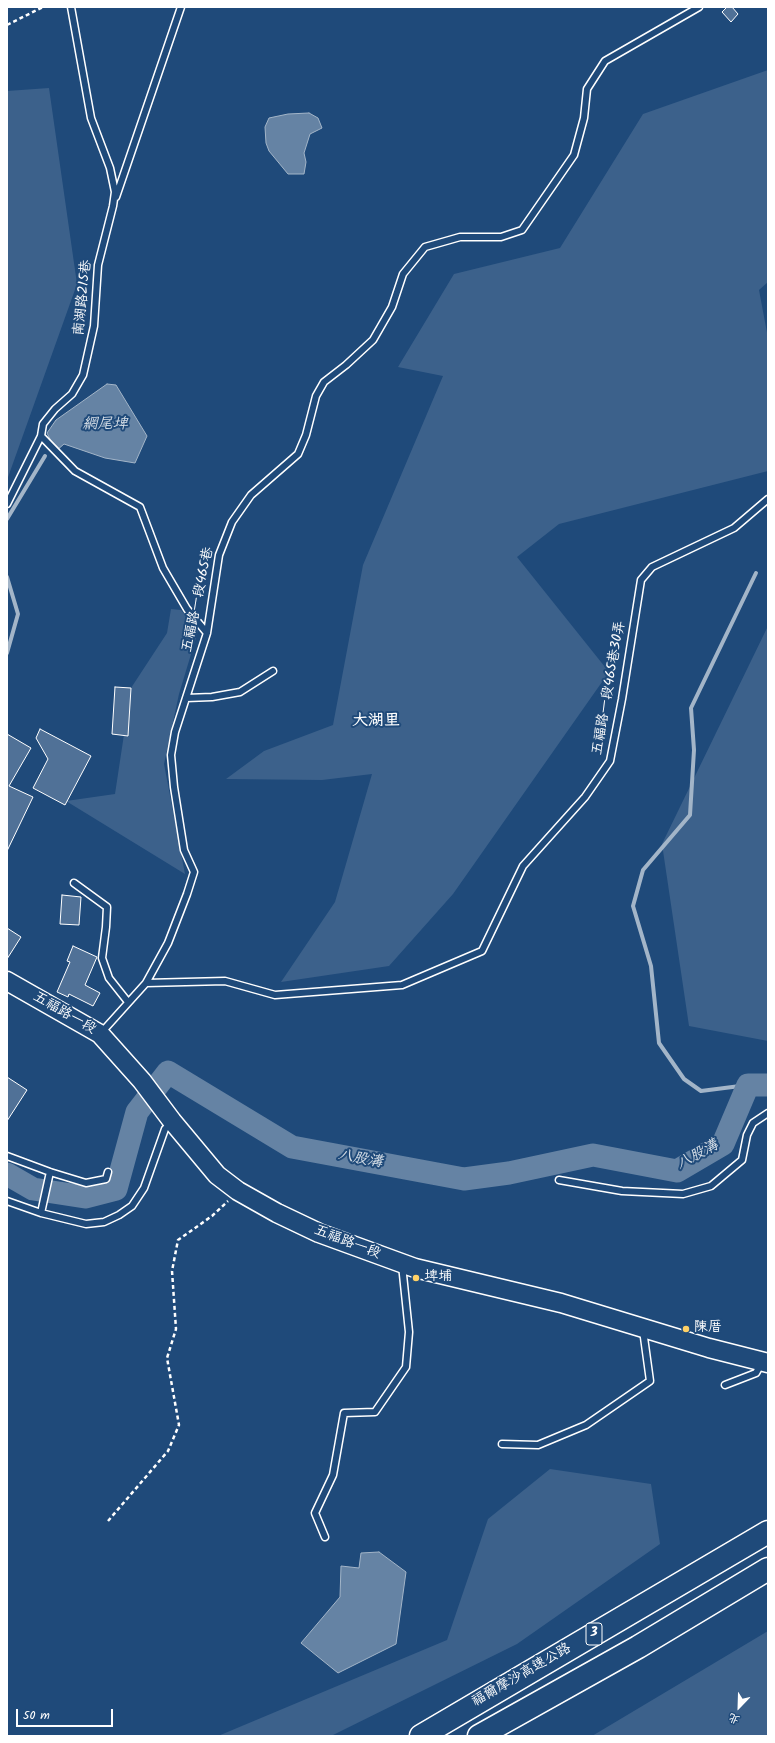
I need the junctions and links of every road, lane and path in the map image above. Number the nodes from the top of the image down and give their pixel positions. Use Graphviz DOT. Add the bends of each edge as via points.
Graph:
graph roads {
  1 [pos="43,7"];
  2 [pos="71,7"];
  3 [pos="181,7"];
  4 [pos="699,7"];
  5 [pos="7,25"];
  6 [pos="113,206"];
  7 [pos="41,436"];
  8 [pos="768,499"];
  9 [pos="7,504"];
  10 [pos="207,633"];
  11 [pos="273,671"];
  12 [pos="186,698"];
  13 [pos="74,883"];
  14 [pos="7,981"];
  15 [pos="146,983"];
  16 [pos="128,1002"];
  17 [pos="100,1034"];
  18 [pos="768,1113"];
  19 [pos="172,1122"];
  20 [pos="7,1156"];
  21 [pos="50,1172"];
  22 [pos="108,1172"];
  23 [pos="559,1180"];
  24 [pos="238,1191"];
  25 [pos="7,1201"];
  26 [pos="41,1213"];
  27 [pos="402,1264"];
  28 [pos="643,1328"];
  29 [pos="766,1362"];
  30 [pos="725,1385"];
  31 [pos="502,1444"];
  32 [pos="108,1521"];
  33 [pos="768,1532"];
  34 [pos="325,1537"];
  35 [pos="768,1569"];
  36 [pos="421,1736"];
  37 [pos="479,1736"];
  1 -- 5 [label="path"];
  2 -- 6 [label="lane, 南湖路215巷" via="91,118 110,168 115,192"];
  3 -- 6 [label="lane"];
  4 -- 10 [label="lane, 五福路一段465巷" via="605,61 587,89 584,118 574,155 522,230 501,237 460,237 425,247 420,252 403,274 392,307 373,340 324,382 316,396 306,435 298,454 251,495 232,522 219,555"];
  6 -- 7 [label="lane, 南湖路215巷" via="98,265 94,326 83,375 72,394 43,424"];
  7 -- 9 [label="lane, 南湖路215巷"];
  7 -- 10 [label="lane" via="75,471 140,507 163,568 187,609"];
  8 -- 15 [label="lane, 五福路一段465巷30弄" via="734,528 652,567 641,580 610,761 585,797 523,866 482,951 402,985 275,995 225,981"];
  10 -- 12 [label="lane, 五福路一段465巷"];
  11 -- 12 [label="lane" via="240,692"];
  12 -- 15 [label="lane, 五福路一段465巷" via="171,755 184,850 194,872 168,943"];
  13 -- 16 [label="lane" via="107,907 102,958 109,978"];
  14 -- 17 [label="main road, 五福路一段"];
  15 -- 16 [label="lane, 五福路一段465巷"];
  16 -- 17 [label="lane, 五福路一段465巷"];
  17 -- 19 [label="main road, 五福路一段" via="142,1081"];
  18 -- 23 [label="lane" via="753,1123 747,1135 742,1160 711,1186 683,1194 622,1191"];
  19 -- 24 [label="main road, 五福路一段" via="217,1175"];
  19 -- 26 [label="lane" via="165,1129 144,1188 132,1206 104,1222 86,1224"];
  20 -- 21 [label="lane"];
  21 -- 22 [label="lane" via="86,1184 106,1179"];
  21 -- 26 [label="lane"];
  24 -- 27 [label="main road, 五福路一段" via="319,1233"];
  24 -- 32 [label="path" via="212,1216 178,1240 172,1271 176,1329 167,1358 179,1425 168,1451"];
  25 -- 26 [label="lane"];
  27 -- 28 [label="main road, 五福路一段" via="561,1303"];
  27 -- 34 [label="lane" via="409,1332 406,1367 375,1412 344,1413 333,1475 315,1513"];
  28 -- 29 [label="main road, 五福路一段"];
  28 -- 31 [label="lane" via="650,1381 586,1425 566,1434 538,1445"];
  29 -- 30 [label="lane" via="756,1372"];
  33 -- 36 [label="highway, 福爾摩沙高速公路 / 3"];
  35 -- 37 [label="highway, 3" via="638,1647"];
}
